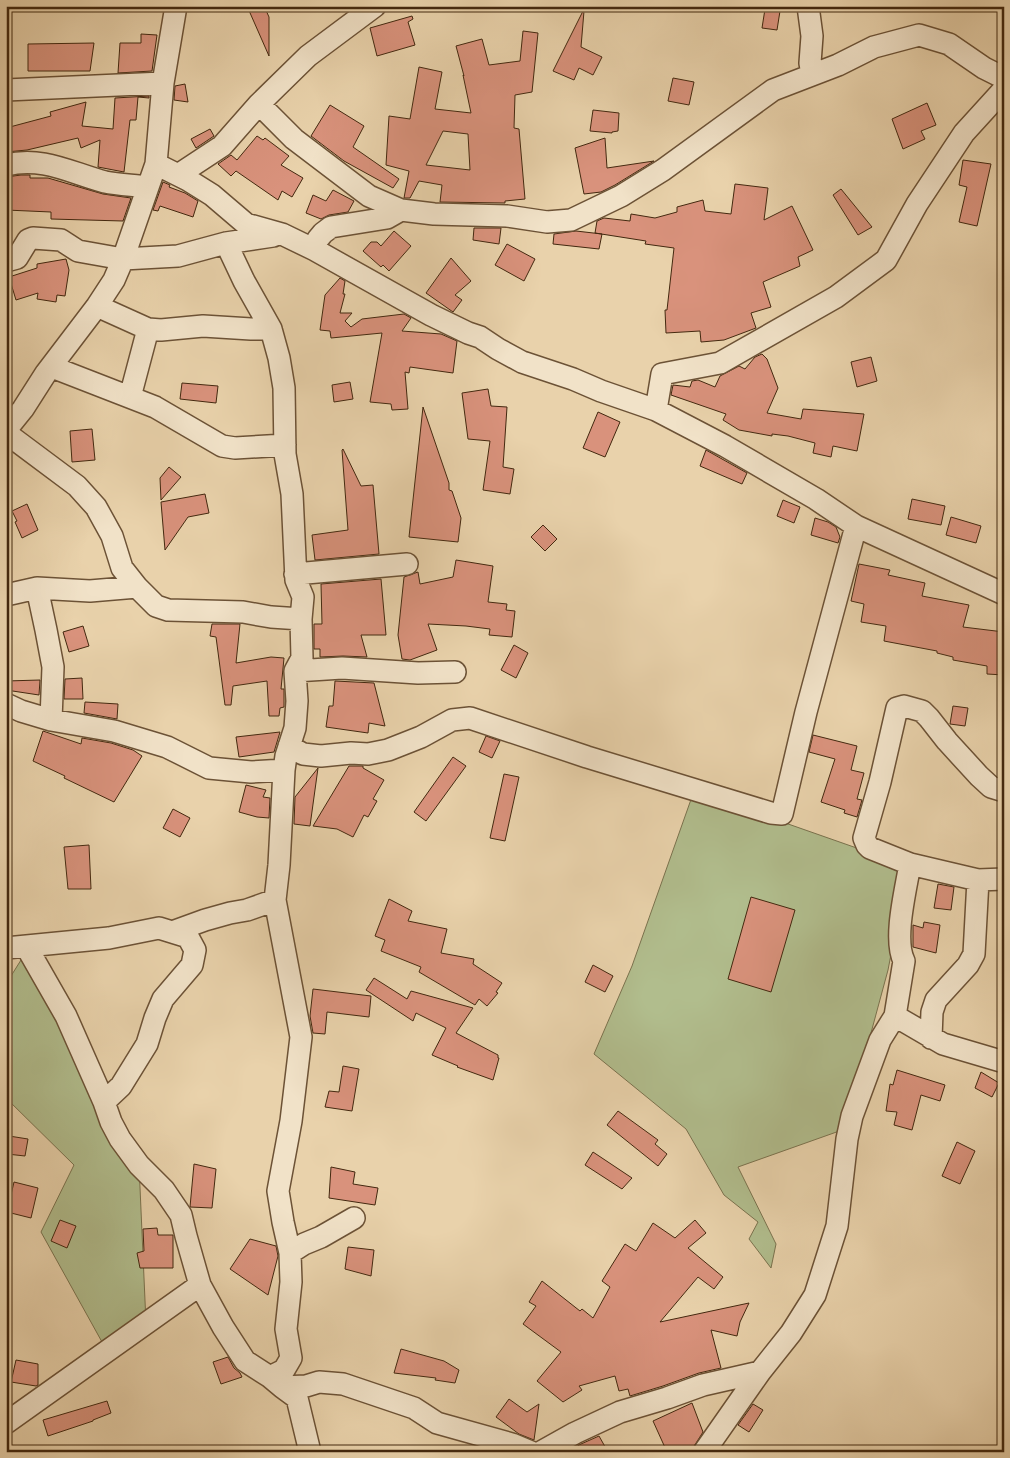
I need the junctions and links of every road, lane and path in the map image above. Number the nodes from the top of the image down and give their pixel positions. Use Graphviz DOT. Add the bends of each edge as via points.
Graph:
graph roads {
  1 [pos="176,6"];
  2 [pos="808,6"];
  3 [pos="370,8"];
  4 [pos="812,74"];
  5 [pos="1004,78"];
  6 [pos="163,82"];
  7 [pos="1004,89"];
  8 [pos="6,90"];
  9 [pos="259,104"];
  10 [pos="156,164"];
  11 [pos="6,165"];
  12 [pos="178,174"];
  13 [pos="148,187"];
  14 [pos="401,210"];
  15 [pos="282,234"];
  16 [pos="226,243"];
  17 [pos="314,250"];
  18 [pos="123,259"];
  19 [pos="6,261"];
  20 [pos="97,306"];
  21 [pos="148,328"];
  22 [pos="271,328"];
  23 [pos="52,367"];
  24 [pos="130,397"];
  25 [pos="656,410"];
  26 [pos="6,431"];
  27 [pos="285,445"];
  28 [pos="856,526"];
  29 [pos="407,564"];
  30 [pos="295,574"];
  31 [pos="137,587"];
  32 [pos="37,588"];
  33 [pos="1004,594"];
  34 [pos="6,595"];
  35 [pos="301,619"];
  36 [pos="296,671"];
  37 [pos="455,672"];
  38 [pos="6,704"];
  39 [pos="51,720"];
  40 [pos="289,746"];
  41 [pos="284,770"];
  42 [pos="1004,791"];
  43 [pos="910,864"];
  44 [pos="1004,879"];
  45 [pos="978,880"];
  46 [pos="275,900"];
  47 [pos="172,932"];
  48 [pos="16,947"];
  49 [pos="895,1016"];
  50 [pos="931,1038"];
  51 [pos="1004,1062"];
  52 [pos="104,1102"];
  53 [pos="354,1218"];
  54 [pos="290,1253"];
  55 [pos="200,1284"];
  56 [pos="760,1372"];
  57 [pos="276,1382"];
  58 [pos="6,1423"];
  59 [pos="310,1452"];
  60 [pos="531,1452"];
  61 [pos="541,1452"];
  62 [pos="704,1452"];
  1 -- 6 [label="street"];
  2 -- 4 [label="street"];
  3 -- 9 [label="street" via="308,56"];
  4 -- 5 [label="street" via="874,47 919,35 949,44"];
  4 -- 14 [label="street" via="773,90 663,170 621,196 571,220 547,222 507,216"];
  6 -- 8 [label="street"];
  6 -- 10 [label="street"];
  7 -- 25 [label="street" via="964,133 917,204 886,260 836,297 720,363 662,374"];
  9 -- 12 [label="street" via="222,146"];
  9 -- 14 [label="street" via="294,139 369,196"];
  10 -- 12 [label="street"];
  10 -- 13 [label="street"];
  11 -- 13 [label="street" via="46,163 106,182"];
  12 -- 15 [label="street" via="212,195 246,224"];
  13 -- 18 [label="street"];
  14 -- 17 [label="street" via="388,218 331,227 318,239"];
  15 -- 16 [label="street"];
  15 -- 17 [label="street"];
  16 -- 18 [label="street" via="178,256"];
  16 -- 22 [label="street"];
  17 -- 25 [label="street" via="522,362"];
  18 -- 19 [label="street" via="78,251 60,240 34,238 28,240 17,258"];
  18 -- 20 [label="street"];
  20 -- 21 [label="street"];
  20 -- 23 [label="street"];
  21 -- 22 [label="street"];
  21 -- 24 [label="street"];
  22 -- 27 [label="street" via="284,388"];
  23 -- 24 [label="street"];
  23 -- 26 [label="street"];
  24 -- 27 [label="street" via="155,407 222,446"];
  25 -- 28 [label="street" via="725,446"];
  26 -- 31 [label="street" via="76,486 96,507 112,536 122,568"];
  27 -- 30 [label="street" via="292,494"];
  28 -- 33 [label="street"];
  28 -- 40 [label="street" via="782,814 587,757 470,718 452,720 421,737 368,754 321,756 303,754"];
  29 -- 30 [label="street"];
  30 -- 35 [label="street" via="303,596"];
  31 -- 32 [label="street" via="90,591"];
  31 -- 35 [label="street" via="156,606 168,610 243,612"];
  32 -- 34 [label="street"];
  32 -- 39 [label="street" via="53,667"];
  35 -- 36 [label="street" via="302,658"];
  36 -- 37 [label="street" via="342,668"];
  36 -- 40 [label="street" via="298,701"];
  38 -- 39 [label="street"];
  39 -- 41 [label="street" via="114,731 167,747 209,768 251,772"];
  40 -- 41 [label="street"];
  41 -- 46 [label="street"];
  42 -- 43 [label="street" via="991,787 979,776 922,712 904,706 897,708 864,838 870,848"];
  43 -- 45 [label="street"];
  43 -- 49 [label="street" via="899,938 904,961"];
  44 -- 45 [label="street"];
  45 -- 50 [label="street" via="974,954 936,1000"];
  46 -- 47 [label="street"];
  46 -- 54 [label="street" via="301,1037 278,1192"];
  47 -- 48 [label="street" via="159,928 109,938"];
  47 -- 52 [label="street" via="188,937 195,950 192,965 163,999 147,1044 121,1086"];
  48 -- 52 [label="street" via="66,1016"];
  49 -- 50 [label="street"];
  49 -- 56 [label="street" via="880,1040 852,1116 837,1226 815,1294 791,1333"];
  50 -- 51 [label="street"];
  52 -- 55 [label="street" via="120,1139 181,1215"];
  53 -- 54 [label="street"];
  54 -- 57 [label="street" via="291,1282 286,1329 291,1358"];
  55 -- 57 [label="street" via="246,1361"];
  55 -- 58 [label="street"];
  56 -- 61 [label="street" via="703,1385 620,1412"];
  56 -- 62 [label="street"];
  57 -- 59 [label="street" via="297,1398"];
  57 -- 60 [label="street" via="306,1386 319,1382 343,1384 414,1408 437,1423"];
}
